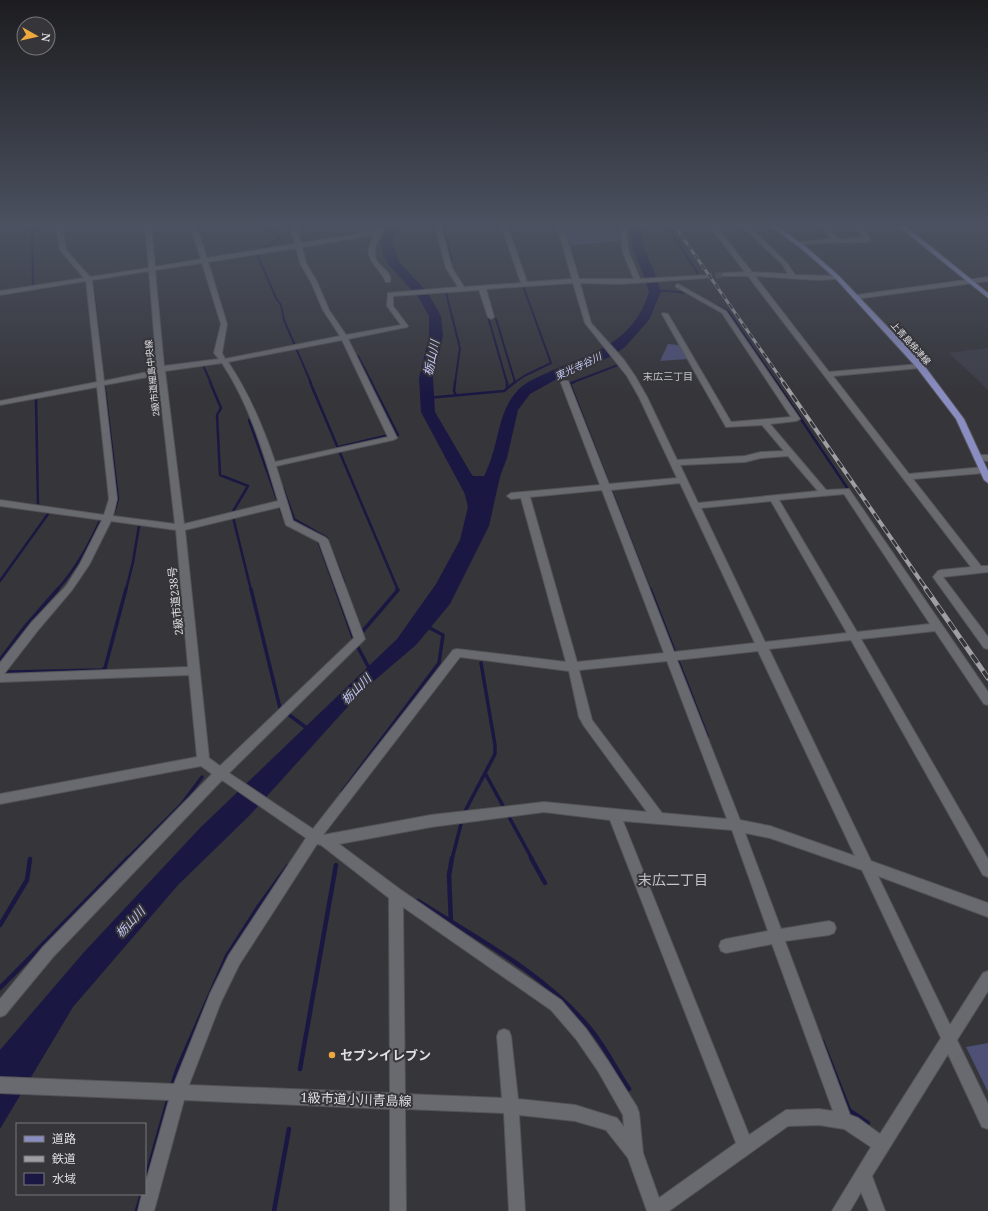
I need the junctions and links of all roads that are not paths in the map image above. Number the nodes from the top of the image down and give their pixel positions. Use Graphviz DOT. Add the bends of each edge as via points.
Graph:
graph roads {
  1 [pos="576,281"];
  2 [pos="969,281"];
  3 [pos="74,282"];
  4 [pos="89,282"];
  5 [pos="152,282"];
  6 [pos="211,282"];
  7 [pos="314,282"];
  8 [pos="457,282"];
  9 [pos="524,282"];
  10 [pos="569,282"];
  11 [pos="757,282"];
  12 [pos="841,282"];
  13 [pos="965,282"];
  14 [pos="525,285"];
  15 [pos="678,286"];
  16 [pos="482,288"];
  17 [pos="462,289"];
  18 [pos="0,294"];
  19 [pos="988,296"];
  20 [pos="856,297"];
  21 [pos="665,314"];
  22 [pos="491,317"];
  23 [pos="344,337"];
  24 [pos="224,361"];
  25 [pos="920,366"];
  26 [pos="161,371"];
  27 [pos="827,374"];
  28 [pos="565,383"];
  29 [pos="100,384"];
  30 [pos="0,403"];
  31 [pos="764,422"];
  32 [pos="791,453"];
  33 [pos="978,458"];
  34 [pos="988,458"];
  35 [pos="675,463"];
  36 [pos="271,465"];
  37 [pos="984,470"];
  38 [pos="907,477"];
  39 [pos="683,480"];
  40 [pos="988,480"];
  41 [pos="605,487"];
  42 [pos="824,493"];
  43 [pos="525,495"];
  44 [pos="511,496"];
  45 [pos="774,499"];
  46 [pos="283,502"];
  47 [pos="0,503"];
  48 [pos="696,506"];
  49 [pos="108,518"];
  50 [pos="180,528"];
  51 [pos="983,569"];
  52 [pos="937,627"];
  53 [pos="854,636"];
  54 [pos="761,646"];
  55 [pos="988,646"];
  56 [pos="671,655"];
  57 [pos="573,667"];
  58 [pos="0,671"];
  59 [pos="194,671"];
  60 [pos="0,678"];
  61 [pos="988,701"];
  62 [pos="202,760"];
  63 [pos="223,775"];
  64 [pos="0,799"];
  65 [pos="614,815"];
  66 [pos="659,819"];
  67 [pos="736,825"];
  68 [pos="320,839"];
  69 [pos="867,866"];
  70 [pos="988,871"];
  71 [pos="396,895"];
  72 [pos="988,910"];
  73 [pos="828,928"];
  74 [pos="781,936"];
  75 [pos="726,946"];
  76 [pos="988,978"];
  77 [pos="0,1010"];
  78 [pos="504,1036"];
  79 [pos="950,1039"];
  80 [pos="0,1085"];
  81 [pos="179,1092"];
  82 [pos="398,1100"];
  83 [pos="511,1106"];
  84 [pos="988,1121"];
  85 [pos="844,1122"];
  86 [pos="745,1145"];
  87 [pos="882,1145"];
  88 [pos="635,1153"];
  89 [pos="863,1175"];
  90 [pos="146,1211"];
  91 [pos="398,1211"];
  92 [pos="517,1211"];
  93 [pos="655,1211"];
  94 [pos="840,1211"];
  95 [pos="877,1211"];
  1 -- 35 [label="street" via="588,323 632,377"];
  2 -- 19 [label="main road"];
  3 -- 18 [label="street"];
  4 -- 29 [label="street"];
  5 -- 26 [label="street, 2級市道細島中央線"];
  6 -- 24 [label="street" via="224,324 218,353"];
  7 -- 23 [label="street" via="326,310"];
  8 -- 17 [label="street"];
  9 -- 14 [label="street"];
  10 -- 14 [label="street"];
  11 -- 27 [label="street"];
  12 -- 20 [label="main road, 上青島焼津線"];
  13 -- 20 [label="street"];
  14 -- 16 [label="street"];
  15 -- 31 [label="street" via="724,312 796,419"];
  16 -- 17 [label="street"];
  16 -- 22 [label="street"];
  17 -- 23 [label="street" via="390,294 390,306 405,326"];
  20 -- 25 [label="main road, 上青島焼津線"];
  21 -- 31 [label="street" via="729,425"];
  23 -- 24 [label="street"];
  23 -- 36 [label="street" via="393,438"];
  24 -- 26 [label="street"];
  24 -- 36 [label="street" via="236,379"];
  25 -- 27 [label="street"];
  25 -- 33 [label="main road, 上青島焼津線" via="960,419"];
  26 -- 29 [label="street"];
  26 -- 50 [label="street, 2級市道細島中央線"];
  27 -- 38 [label="street"];
  28 -- 41 [label="street"];
  29 -- 30 [label="street"];
  29 -- 49 [label="street" via="113,499"];
  31 -- 32 [label="street"];
  32 -- 35 [label="street" via="745,459"];
  32 -- 42 [label="street"];
  33 -- 34 [label="street"];
  33 -- 37 [label="main road, 上青島焼津線"];
  35 -- 39 [label="street"];
  36 -- 46 [label="street"];
  37 -- 38 [label="street"];
  37 -- 40 [label="main road, 上青島焼津線"];
  38 -- 51 [label="street"];
  39 -- 41 [label="street"];
  39 -- 48 [label="street"];
  41 -- 43 [label="street"];
  41 -- 56 [label="street"];
  42 -- 45 [label="street"];
  42 -- 52 [label="street" via="846,490"];
  43 -- 44 [label="street"];
  43 -- 57 [label="street"];
  45 -- 48 [label="street"];
  45 -- 53 [label="street"];
  46 -- 50 [label="street"];
  46 -- 63 [label="street" via="289,523 323,540 360,639"];
  47 -- 49 [label="street"];
  48 -- 54 [label="street"];
  49 -- 50 [label="street"];
  49 -- 58 [label="street" via="84,565 68,588"];
  50 -- 59 [label="street, 2級市道238号"];
  51 -- 55 [label="street" via="941,573 938,577"];
  52 -- 53 [label="street"];
  52 -- 61 [label="street"];
  53 -- 54 [label="street"];
  53 -- 70 [label="street"];
  54 -- 56 [label="street"];
  54 -- 69 [label="street"];
  56 -- 57 [label="street"];
  56 -- 67 [label="street"];
  57 -- 66 [label="street" via="588,723"];
  57 -- 68 [label="street" via="457,653"];
  59 -- 60 [label="street"];
  59 -- 62 [label="street, 2級市道238号"];
  62 -- 63 [label="street"];
  62 -- 64 [label="street"];
  63 -- 68 [label="street"];
  63 -- 77 [label="street" via="48,952"];
  65 -- 66 [label="street"];
  65 -- 68 [label="street" via="544,807"];
  65 -- 86 [label="street"];
  66 -- 67 [label="street"];
  67 -- 69 [label="street" via="770,832"];
  67 -- 74 [label="street"];
  68 -- 71 [label="street"];
  68 -- 81 [label="street" via="260,918 234,960 214,999"];
  69 -- 72 [label="street"];
  69 -- 79 [label="street"];
  71 -- 82 [label="street"];
  71 -- 88 [label="street" via="556,1005 581,1034 631,1113"];
  73 -- 74 [label="street"];
  74 -- 75 [label="street"];
  74 -- 85 [label="street"];
  76 -- 79 [label="street"];
  78 -- 83 [label="street"];
  79 -- 84 [label="street"];
  79 -- 87 [label="street"];
  80 -- 81 [label="street, 1級市道小川青島線"];
  81 -- 82 [label="street, 1級市道小川青島線"];
  81 -- 90 [label="street"];
  82 -- 83 [label="street, 1級市道小川青島線"];
  82 -- 91 [label="street"];
  83 -- 88 [label="street, 1級市道小川青島線" via="575,1113 611,1124"];
  83 -- 92 [label="street"];
  85 -- 86 [label="street" via="819,1117 786,1118"];
  85 -- 87 [label="street" via="852,1124"];
  86 -- 93 [label="street"];
  87 -- 89 [label="street"];
  88 -- 93 [label="street, 1級市道小川青島線"];
  89 -- 94 [label="street"];
  89 -- 95 [label="street"];
}
